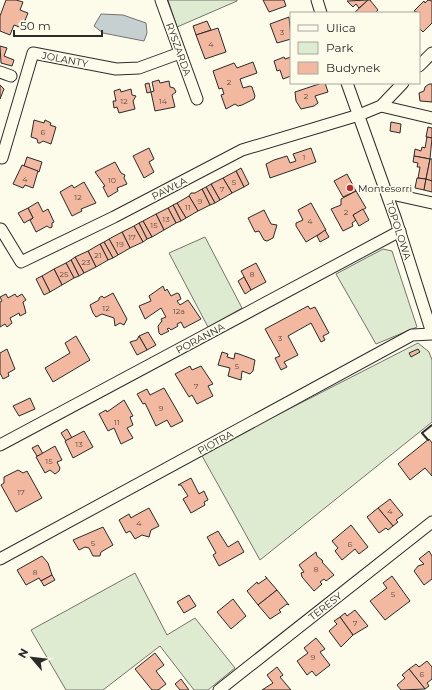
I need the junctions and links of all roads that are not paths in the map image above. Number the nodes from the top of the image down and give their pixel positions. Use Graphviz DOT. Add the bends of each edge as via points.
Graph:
graph roads {
  1 [pos="161,0"];
  2 [pos="317,0"];
  3 [pos="321,12"];
  4 [pos="180,53"];
  5 [pos="432,53"];
  6 [pos="420,65"];
  7 [pos="0,72"];
  8 [pos="12,76"];
  9 [pos="347,84"];
  10 [pos="402,84"];
  11 [pos="196,99"];
  12 [pos="381,106"];
  13 [pos="359,115"];
  14 [pos="432,118"];
  15 [pos="2,158"];
  16 [pos="387,193"];
  17 [pos="432,203"];
  18 [pos="2,229"];
  19 [pos="400,231"];
  20 [pos="432,334"];
  21 [pos="0,445"];
  22 [pos="432,522"];
  23 [pos="0,559"];
  24 [pos="219,690"];
  1 -- 4 [label="street, RYSZARDA"];
  2 -- 3 [label="street"];
  4 -- 11 [label="street, RYSZARDA"];
  4 -- 15 [label="street, JOLANTY" via="139,68 116,69 33,53"];
  5 -- 6 [label="street"];
  7 -- 8 [label="street"];
  9 -- 13 [label="street, TOPOLOWA"];
  10 -- 12 [label="street"];
  12 -- 13 [label="street"];
  12 -- 14 [label="street"];
  13 -- 16 [label="street, TOPOLOWA"];
  13 -- 18 [label="street, PAWŁA" via="242,150 114,217 20,262"];
  16 -- 17 [label="street"];
  16 -- 19 [label="street, TOPOLOWA"];
  19 -- 20 [label="street, TOPOLOWA"];
  19 -- 21 [label="street, PORANNA"];
  20 -- 23 [label="street, PIOTRA" via="412,335"];
  22 -- 24 [label="street, TERESY"];
}
